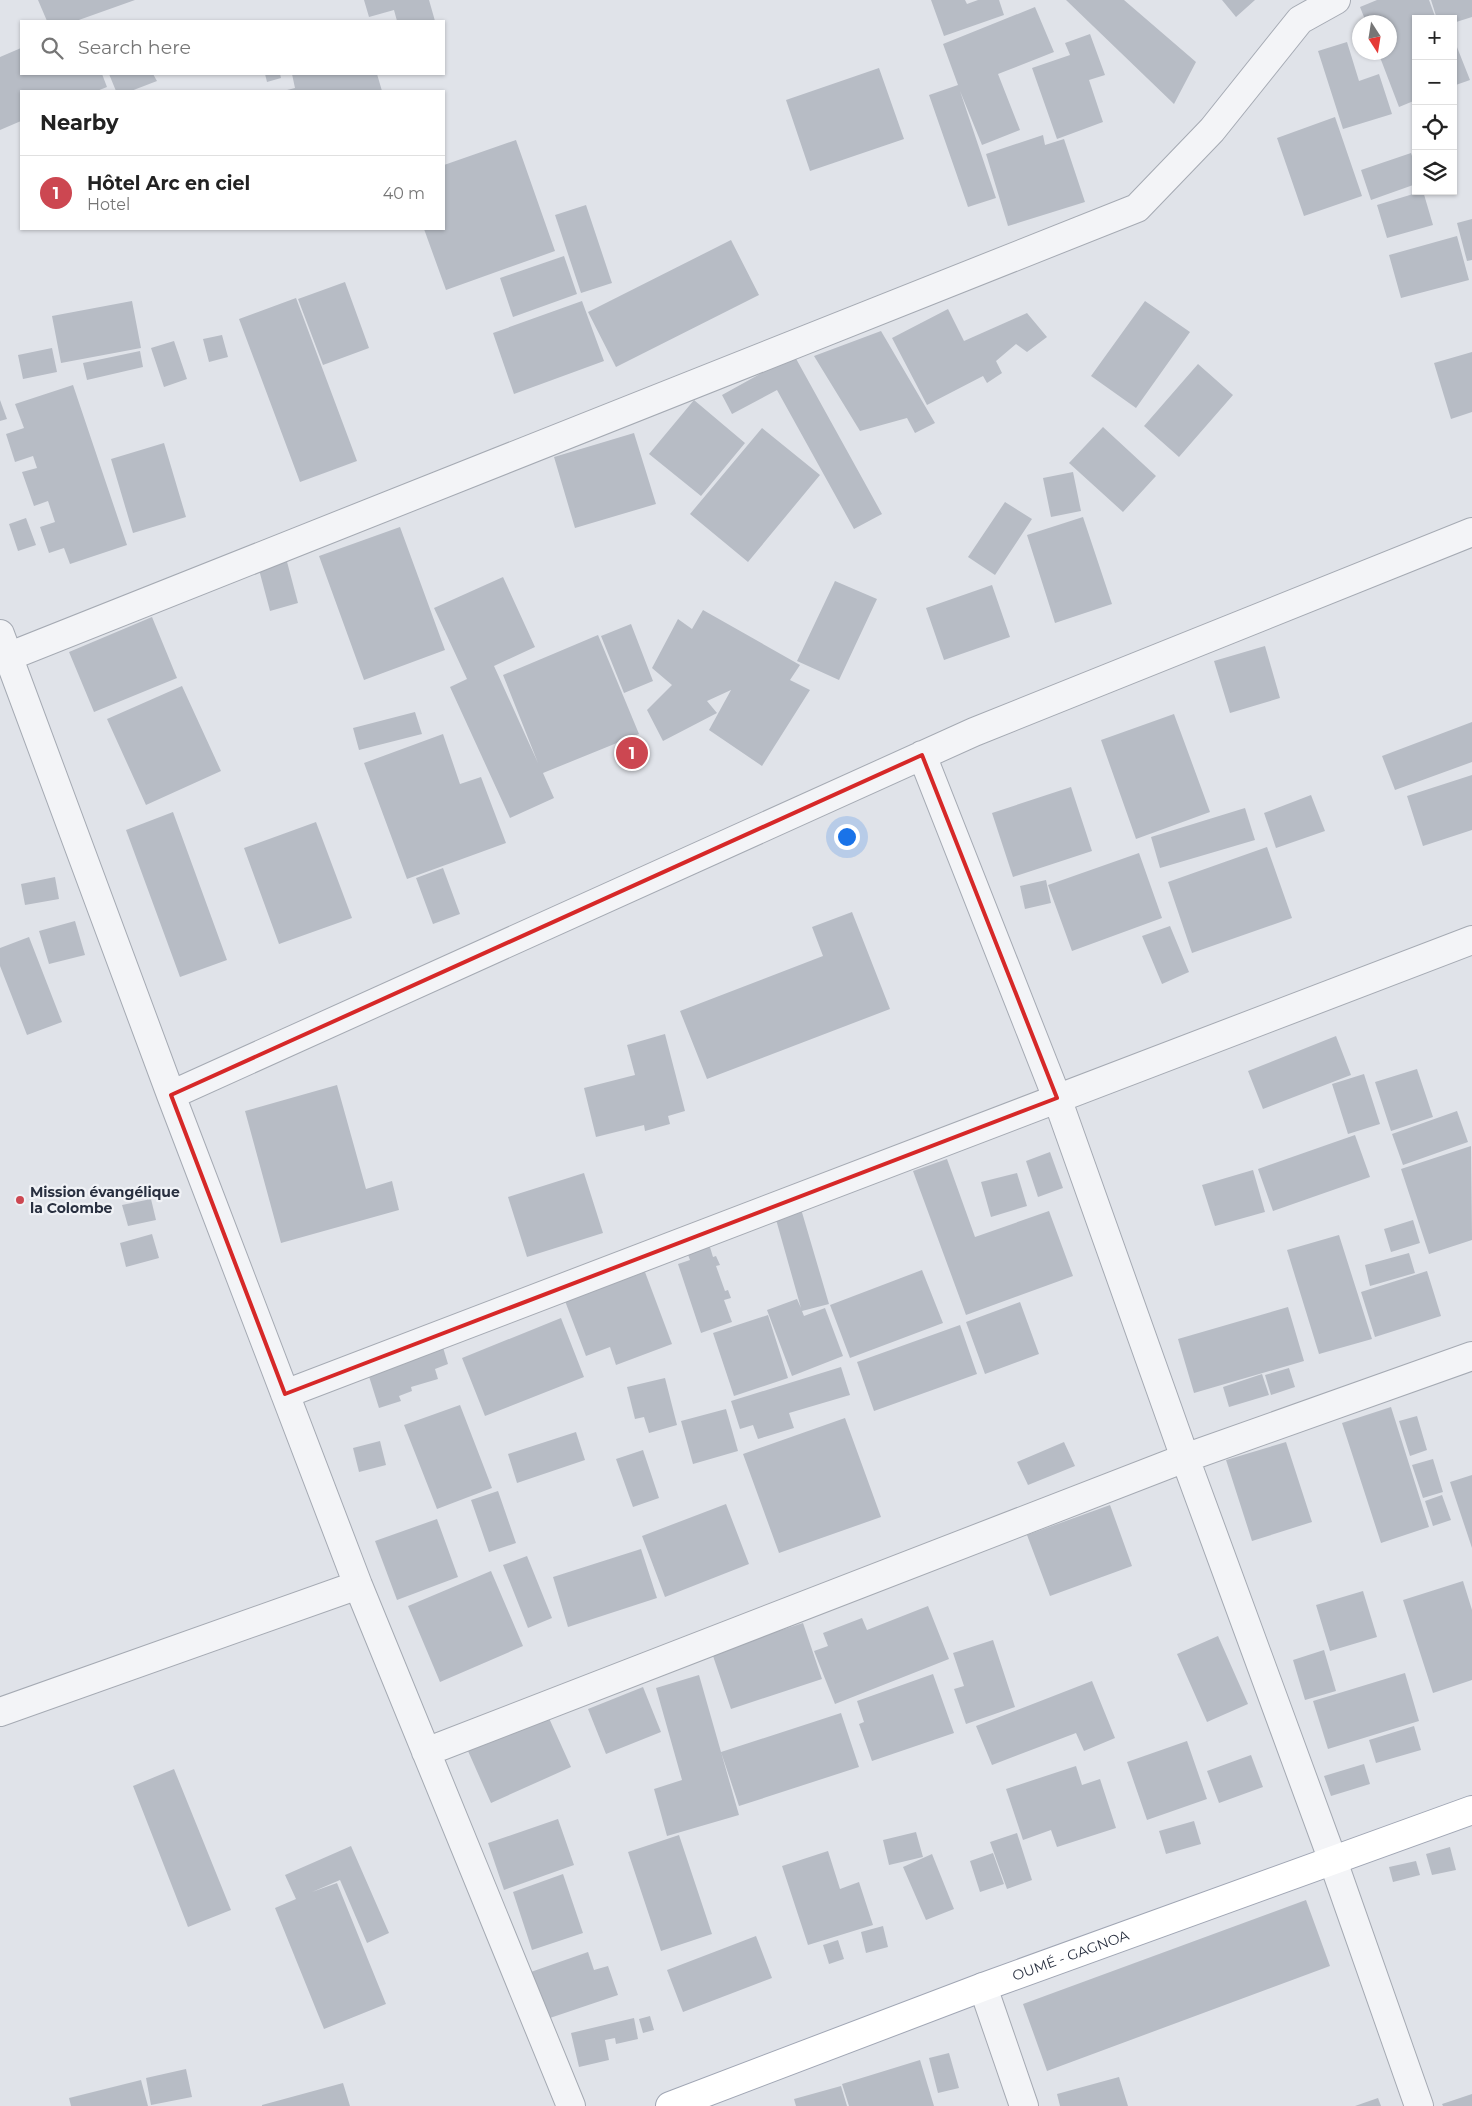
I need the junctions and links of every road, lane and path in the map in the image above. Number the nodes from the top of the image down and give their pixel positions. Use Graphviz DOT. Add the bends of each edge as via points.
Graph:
graph roads {
  1 [pos="1336,0"];
  2 [pos="1472,532"];
  3 [pos="3,650"];
  4 [pos="922,755"];
  5 [pos="1472,940"];
  6 [pos="171,1095"];
  7 [pos="1058,1098"];
  8 [pos="1472,1356"];
  9 [pos="285,1394"];
  10 [pos="1186,1458"];
  11 [pos="358,1585"];
  12 [pos="0,1712"];
  13 [pos="426,1752"];
  14 [pos="1472,1810"];
  15 [pos="1333,1861"];
  16 [pos="983,1986"];
  17 [pos="571,2106"];
  18 [pos="670,2106"];
  19 [pos="1024,2106"];
  20 [pos="1419,2106"];
  1 -- 3 [label="street" via="1300,20 1212,130 1137,208"];
  2 -- 4 [label="street"];
  3 -- 6 [label="street"];
  4 -- 6 [label="street"];
  4 -- 7 [label="street"];
  5 -- 7 [label="street"];
  6 -- 9 [label="street"];
  7 -- 9 [label="street"];
  7 -- 10 [label="street"];
  8 -- 10 [label="street"];
  9 -- 11 [label="street"];
  10 -- 13 [label="street"];
  10 -- 15 [label="street"];
  11 -- 12 [label="street"];
  11 -- 13 [label="street"];
  13 -- 17 [label="street"];
  14 -- 15 [label="main road, OUMÉ - GAGNOA"];
  15 -- 16 [label="main road, OUMÉ - GAGNOA"];
  15 -- 20 [label="street"];
  16 -- 18 [label="main road, OUMÉ - GAGNOA"];
  16 -- 19 [label="street"];
}
